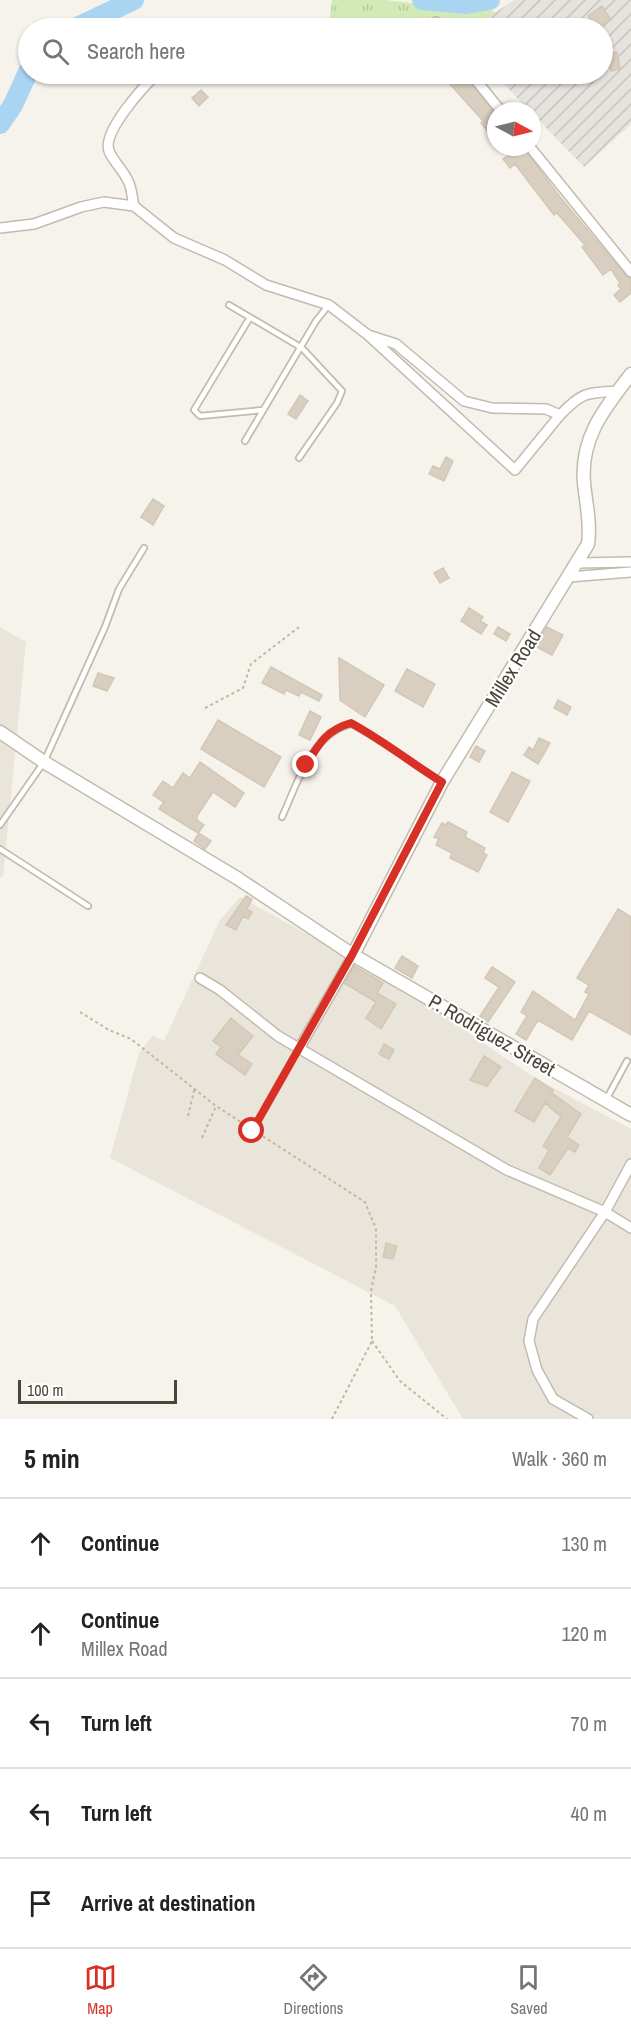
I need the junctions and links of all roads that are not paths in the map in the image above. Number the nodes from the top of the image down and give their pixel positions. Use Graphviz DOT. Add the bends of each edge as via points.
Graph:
graph roads {
  1 [pos="146,84"];
  2 [pos="479,84"];
  3 [pos="494,102"];
  4 [pos="537,156"];
  5 [pos="134,206"];
  6 [pos="0,228"];
  7 [pos="631,272"];
  8 [pos="229,305"];
  9 [pos="329,305"];
  10 [pos="249,319"];
  11 [pos="368,335"];
  12 [pos="302,348"];
  13 [pos="631,375"];
  14 [pos="619,391"];
  15 [pos="263,410"];
  16 [pos="560,415"];
  17 [pos="245,441"];
  18 [pos="299,458"];
  19 [pos="144,548"];
  20 [pos="578,562"];
  21 [pos="631,562"];
  22 [pos="631,572"];
  23 [pos="569,577"];
  24 [pos="0,732"];
  25 [pos="44,762"];
  26 [pos="442,782"];
  27 [pos="282,817"];
  28 [pos="0,825"];
  29 [pos="0,849"];
  30 [pos="88,906"];
  31 [pos="352,955"];
  32 [pos="200,978"];
  33 [pos="300,1047"];
  34 [pos="627,1060"];
  35 [pos="606,1100"];
  36 [pos="631,1115"];
  37 [pos="631,1164"];
  38 [pos="605,1212"];
  39 [pos="631,1228"];
  40 [pos="588,1419"];
  1 -- 5 [label="street" via="107,144 129,181"];
  2 -- 3 [label="street"];
  4 -- 7 [label="street"];
  5 -- 6 [label="street" via="104,202 55,219"];
  5 -- 9 [label="street" via="174,238 225,260 266,285"];
  8 -- 10 [label="lane"];
  9 -- 11 [label="street"];
  9 -- 12 [label="lane"];
  10 -- 12 [label="lane"];
  10 -- 15 [label="lane" via="194,410 200,416"];
  11 -- 16 [label="street" via="396,344 464,401 546,409"];
  11 -- 16 [label="street" via="515,470"];
  12 -- 15 [label="lane"];
  12 -- 18 [label="lane" via="342,391 338,403"];
  13 -- 14 [label="street, Millex Road"];
  14 -- 16 [label="street" via="587,393"];
  14 -- 20 [label="street, Millex Road" via="601,413 587,445 584,480 590,527 588,543"];
  15 -- 17 [label="lane"];
  19 -- 25 [label="lane" via="119,589"];
  20 -- 21 [label="street"];
  20 -- 23 [label="street, Millex Road"];
  22 -- 23 [label="street"];
  23 -- 26 [label="street, Millex Road"];
  24 -- 25 [label="street, P. Rodriguez Street"];
  25 -- 28 [label="lane"];
  25 -- 31 [label="street, P. Rodriguez Street" via="237,878"];
  26 -- 27 [label="lane" via="351,723 324,737"];
  26 -- 31 [label="street, Millex Road"];
  29 -- 30 [label="lane"];
  31 -- 33 [label="street"];
  31 -- 35 [label="street, P. Rodriguez Street"];
  32 -- 33 [label="street" via="278,1036"];
  33 -- 38 [label="street" via="507,1170"];
  34 -- 35 [label="lane"];
  35 -- 36 [label="street, P. Rodriguez Street"];
  37 -- 38 [label="street"];
  38 -- 39 [label="street"];
  38 -- 40 [label="street" via="533,1319 529,1341 537,1370 553,1399"];
}
